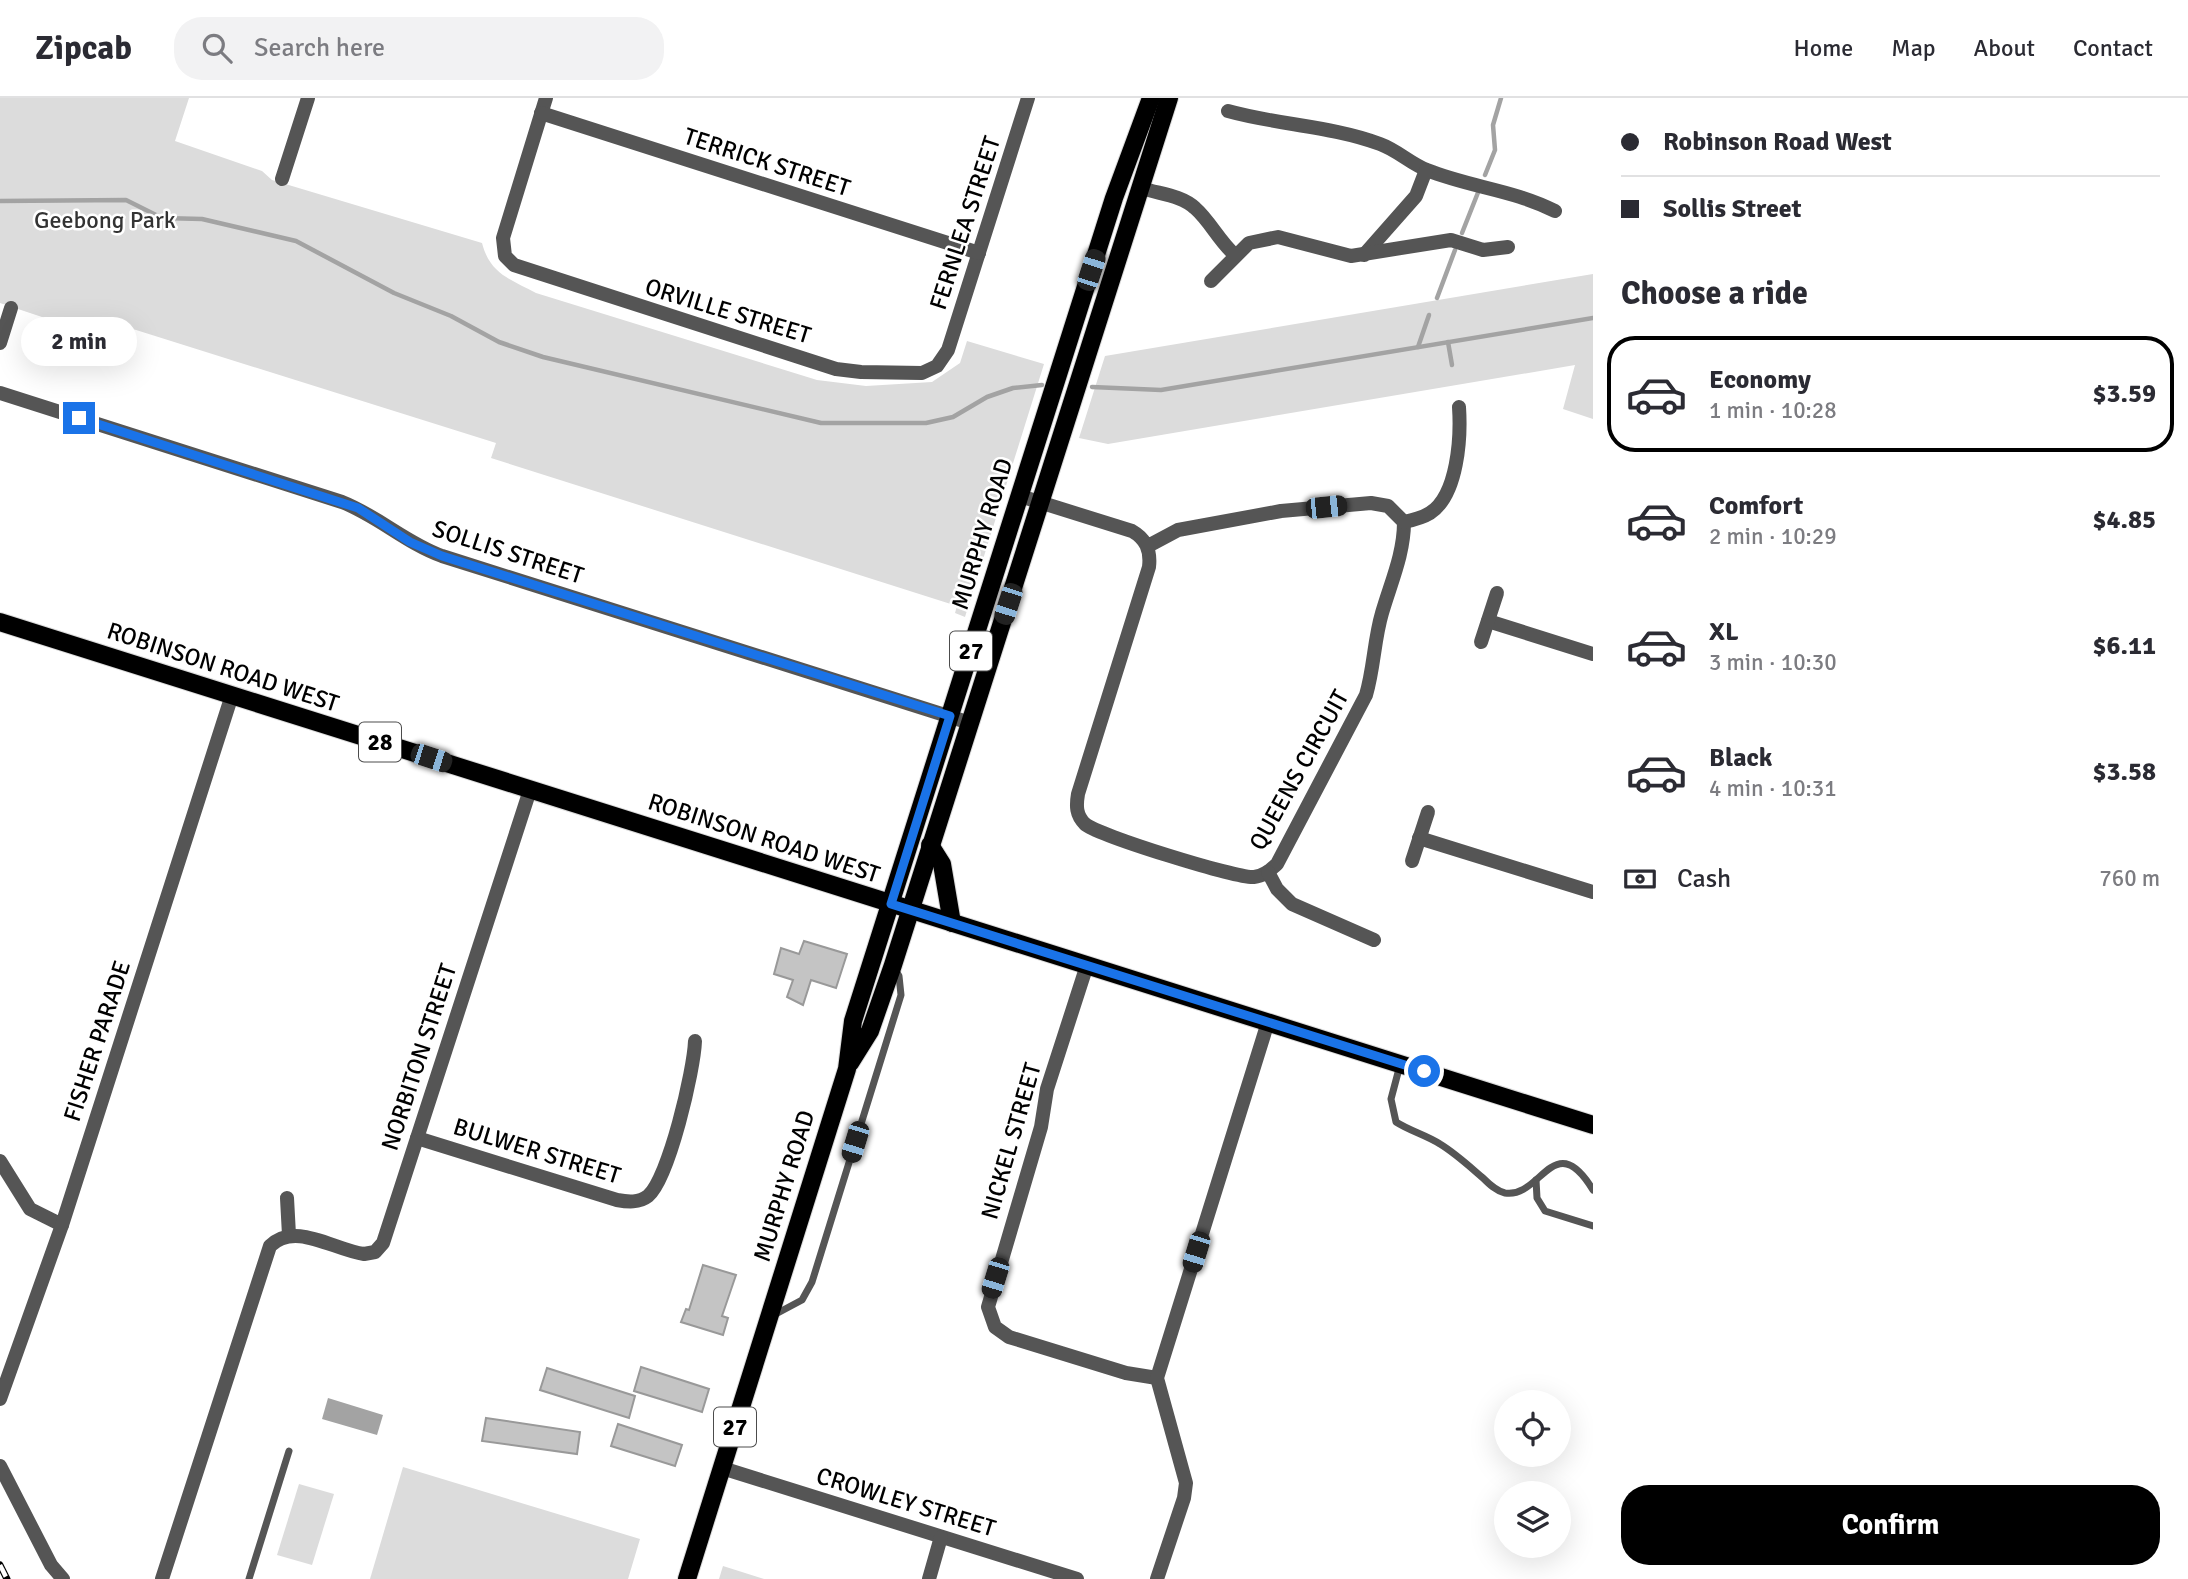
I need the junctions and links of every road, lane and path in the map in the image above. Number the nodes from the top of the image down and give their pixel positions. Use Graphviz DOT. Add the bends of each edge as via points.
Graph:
graph roads {
  1 [pos="308,98"];
  2 [pos="546,98"];
  3 [pos="1028,98"];
  4 [pos="1151,98"];
  5 [pos="1169,98"];
  6 [pos="1228,111"];
  7 [pos="541,113"];
  8 [pos="1426,170"];
  9 [pos="282,179"];
  10 [pos="1142,188"];
  11 [pos="1555,211"];
  12 [pos="1508,247"];
  13 [pos="979,253"];
  14 [pos="1235,255"];
  15 [pos="1364,255"];
  16 [pos="1212,281"];
  17 [pos="11,308"];
  18 [pos="0,343"];
  19 [pos="943,361"];
  20 [pos="0,393"];
  21 [pos="1459,407"];
  22 [pos="1020,496"];
  23 [pos="1041,502"];
  24 [pos="1404,522"];
  25 [pos="1148,546"];
  26 [pos="1497,593"];
  27 [pos="1488,621"];
  28 [pos="0,622"];
  29 [pos="1481,642"];
  30 [pos="1593,654"];
  31 [pos="232,695"];
  32 [pos="950,716"];
  33 [pos="970,723"];
  34 [pos="530,790"];
  35 [pos="1427,812"];
  36 [pos="1419,838"];
  37 [pos="930,845"];
  38 [pos="1412,861"];
  39 [pos="1268,872"];
  40 [pos="1593,892"];
  41 [pos="891,904"];
  42 [pos="911,910"];
  43 [pos="952,923"];
  44 [pos="1374,940"];
  45 [pos="893,965"];
  46 [pos="1087,965"];
  47 [pos="1268,1021"];
  48 [pos="695,1041"];
  49 [pos="1400,1063"];
  50 [pos="847,1069"];
  51 [pos="1593,1125"];
  52 [pos="417,1138"];
  53 [pos="0,1161"];
  54 [pos="1536,1179"];
  55 [pos="1593,1190"];
  56 [pos="287,1198"];
  57 [pos="62,1225"];
  58 [pos="1593,1226"];
  59 [pos="289,1235"];
  60 [pos="768,1318"];
  61 [pos="1157,1378"];
  62 [pos="0,1399"];
  63 [pos="289,1451"];
  64 [pos="0,1466"];
  65 [pos="722,1468"];
  66 [pos="942,1537"];
  67 [pos="63,1579"];
  68 [pos="162,1579"];
  69 [pos="249,1579"];
  70 [pos="687,1579"];
  71 [pos="929,1579"];
  72 [pos="1077,1579"];
  73 [pos="1157,1579"];
  1 -- 9 [label="street"];
  2 -- 7 [label="street"];
  3 -- 13 [label="street, FERNLEA STREET"];
  4 -- 22 [label="main road, MURPHY ROAD / 27" via="1114,198"];
  5 -- 10 [label="main road, MURPHY ROAD / 27"];
  6 -- 8 [label="street" via="1357,137 1382,145"];
  7 -- 13 [label="street, TERRICK STREET"];
  7 -- 19 [label="street, ORVILLE STREET" via="504,231 505,256 514,265 836,369 911,374"];
  8 -- 11 [label="street" via="1533,200"];
  8 -- 15 [label="street" via="1416,197"];
  10 -- 14 [label="street" via="1179,198 1195,208"];
  10 -- 23 [label="main road, MURPHY ROAD / 27"];
  12 -- 15 [label="street" via="1483,250 1451,240"];
  13 -- 19 [label="street, FERNLEA STREET"];
  14 -- 15 [label="street" via="1250,243 1278,237 1351,256"];
  14 -- 16 [label="street"];
  17 -- 18 [label="street"];
  20 -- 32 [label="street, SOLLIS STREET" via="358,508 410,542 442,556"];
  21 -- 24 [label="street" via="1461,439 1443,498 1428,515"];
  22 -- 23 [label="street"];
  22 -- 32 [label="main road, MURPHY ROAD / 27"];
  23 -- 25 [label="street" via="1132,531"];
  23 -- 33 [label="main road, MURPHY ROAD / 27"];
  24 -- 25 [label="street" via="1388,506 1371,502 1178,530"];
  24 -- 39 [label="street, QUEENS CIRCUIT" via="1401,553 1381,616 1366,695 1282,855"];
  25 -- 39 [label="street, QUEENS CIRCUIT" via="1149,567 1078,794 1077,811 1087,826 1116,838 1247,877"];
  26 -- 27 [label="street"];
  27 -- 29 [label="street"];
  27 -- 30 [label="street"];
  28 -- 31 [label="main road, ROBINSON ROAD WEST / 28"];
  31 -- 34 [label="main road, ROBINSON ROAD WEST / 28"];
  31 -- 57 [label="street, FISHER PARADE"];
  32 -- 33 [label="street, SOLLIS STREET"];
  32 -- 41 [label="main road, MURPHY ROAD / 27"];
  33 -- 37 [label="main road, MURPHY ROAD / 27"];
  34 -- 41 [label="main road, ROBINSON ROAD WEST / 28"];
  34 -- 52 [label="street, NORBITON STREET"];
  35 -- 36 [label="street"];
  36 -- 38 [label="street"];
  36 -- 40 [label="street"];
  37 -- 42 [label="main road, MURPHY ROAD / 27"];
  37 -- 43 [label="main road" via="942,864"];
  39 -- 44 [label="street" via="1292,904"];
  41 -- 42 [label="main road, ROBINSON ROAD WEST / 28"];
  41 -- 50 [label="main road, MURPHY ROAD / 27" via="853,1021"];
  42 -- 43 [label="main road, ROBINSON ROAD WEST / 28"];
  42 -- 45 [label="main road, MURPHY ROAD / 27"];
  43 -- 46 [label="main road, ROBINSON ROAD WEST / 28"];
  45 -- 50 [label="main road, MURPHY ROAD / 27" via="870,1031"];
  45 -- 60 [label="lane" via="900,976 901,995 812,1282 802,1300"];
  46 -- 47 [label="main road, ROBINSON ROAD WEST / 28"];
  46 -- 61 [label="street, NICKEL STREET" via="988,1307 995,1327 1009,1337"];
  47 -- 49 [label="main road, ROBINSON ROAD WEST / 28"];
  47 -- 61 [label="street"];
  48 -- 52 [label="street, BULWER STREET" via="692,1075 662,1174 652,1193 640,1201 617,1200"];
  49 -- 51 [label="main road, ROBINSON ROAD WEST / 28"];
  49 -- 54 [label="lane" via="1391,1099 1396,1122 1440,1144 1502,1192 1517,1194"];
  50 -- 60 [label="main road, MURPHY ROAD / 27"];
  52 -- 59 [label="street, NORBITON STREET" via="380,1248 364,1254"];
  53 -- 57 [label="street" via="30,1209"];
  54 -- 55 [label="lane" via="1546,1168 1566,1165 1580,1173"];
  54 -- 58 [label="lane" via="1537,1198 1545,1211"];
  56 -- 59 [label="street"];
  57 -- 62 [label="street, FISHER PARADE"];
  59 -- 68 [label="street" via="276,1240 265,1255"];
  60 -- 65 [label="main road, MURPHY ROAD / 27"];
  61 -- 73 [label="street" via="1186,1482"];
  63 -- 69 [label="lane"];
  64 -- 67 [label="street" via="51,1565"];
  65 -- 66 [label="street, CROWLEY STREET"];
  65 -- 70 [label="main road, MURPHY ROAD / 27"];
  66 -- 71 [label="street"];
  66 -- 72 [label="street, CROWLEY STREET"];
}
